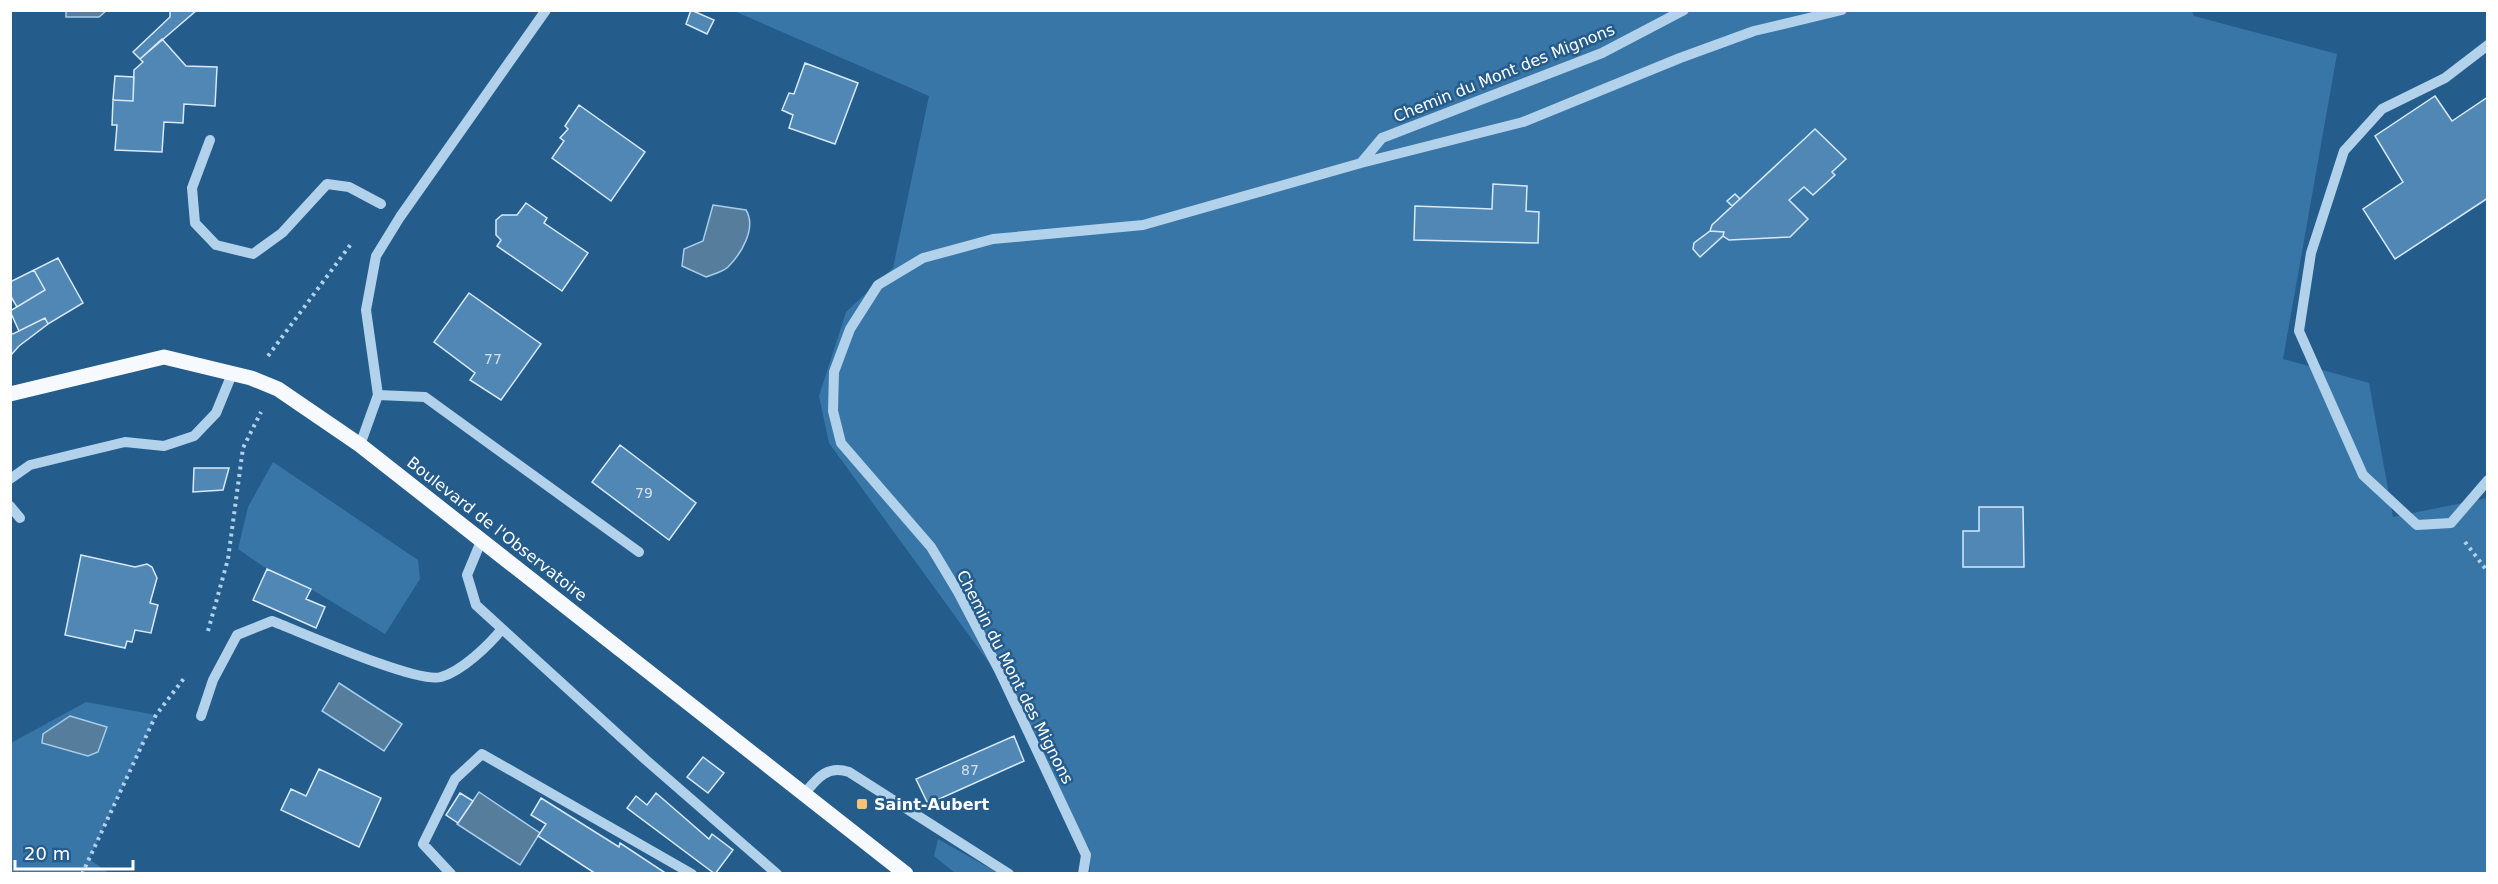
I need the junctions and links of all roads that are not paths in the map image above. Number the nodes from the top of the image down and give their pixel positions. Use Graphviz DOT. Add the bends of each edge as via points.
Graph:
graph roads {
  1 [pos="546,10"];
  2 [pos="1684,10"];
  3 [pos="1842,10"];
  4 [pos="2487,45"];
  5 [pos="210,140"];
  6 [pos="1361,163"];
  7 [pos="381,204"];
  8 [pos="232,374"];
  9 [pos="10,394"];
  10 [pos="378,395"];
  11 [pos="360,445"];
  12 [pos="10,479"];
  13 [pos="2487,480"];
  14 [pos="10,506"];
  15 [pos="21,518"];
  16 [pos="482,539"];
  17 [pos="639,552"];
  18 [pos="502,630"];
  19 [pos="201,716"];
  20 [pos="805,793"];
  21 [pos="451,873"];
  22 [pos="692,873"];
  23 [pos="777,873"];
  24 [pos="906,873"];
  25 [pos="1009,873"];
  26 [pos="1083,873"];
  1 -- 10 [label="street" via="376,256 366,310"];
  2 -- 6 [label="street, Chemin du Mont des Mignons" via="1602,53 1382,138"];
  3 -- 6 [label="street" via="1754,31 1523,123"];
  4 -- 13 [label="street" via="2445,78 2382,110 2344,151 2311,253 2299,331 2363,475 2417,525 2451,523"];
  5 -- 7 [label="street" via="192,188 195,223 216,245 253,254 282,233 327,184 348,187"];
  6 -- 26 [label="street, Chemin du Mont des Mignons" via="1143,225 993,239 923,258 878,285 850,328 834,372 833,411 841,443 931,547 958,592 1086,855"];
  8 -- 9 [label="main road, Boulevard de l'Observatoire" via="164,357"];
  8 -- 11 [label="main road, Boulevard de l'Observatoire" via="278,389"];
  8 -- 12 [label="street" via="216,413 194,436 164,446 125,442 82,452 30,465"];
  10 -- 11 [label="street"];
  10 -- 17 [label="street" via="425,397"];
  11 -- 16 [label="main road, Boulevard de l'Observatoire"];
  14 -- 15 [label="street"];
  16 -- 18 [label="street" via="467,575 476,605"];
  16 -- 20 [label="main road, Boulevard de l'Observatoire"];
  18 -- 19 [label="street" via="488,646 440,678 412,675 272,621 237,635 213,680"];
  18 -- 23 [label="street"];
  20 -- 24 [label="main road, Boulevard de l'Observatoire"];
  20 -- 25 [label="street" via="822,773 837,768 849,772"];
  21 -- 22 [label="street" via="423,844 455,780 482,754"];
}
